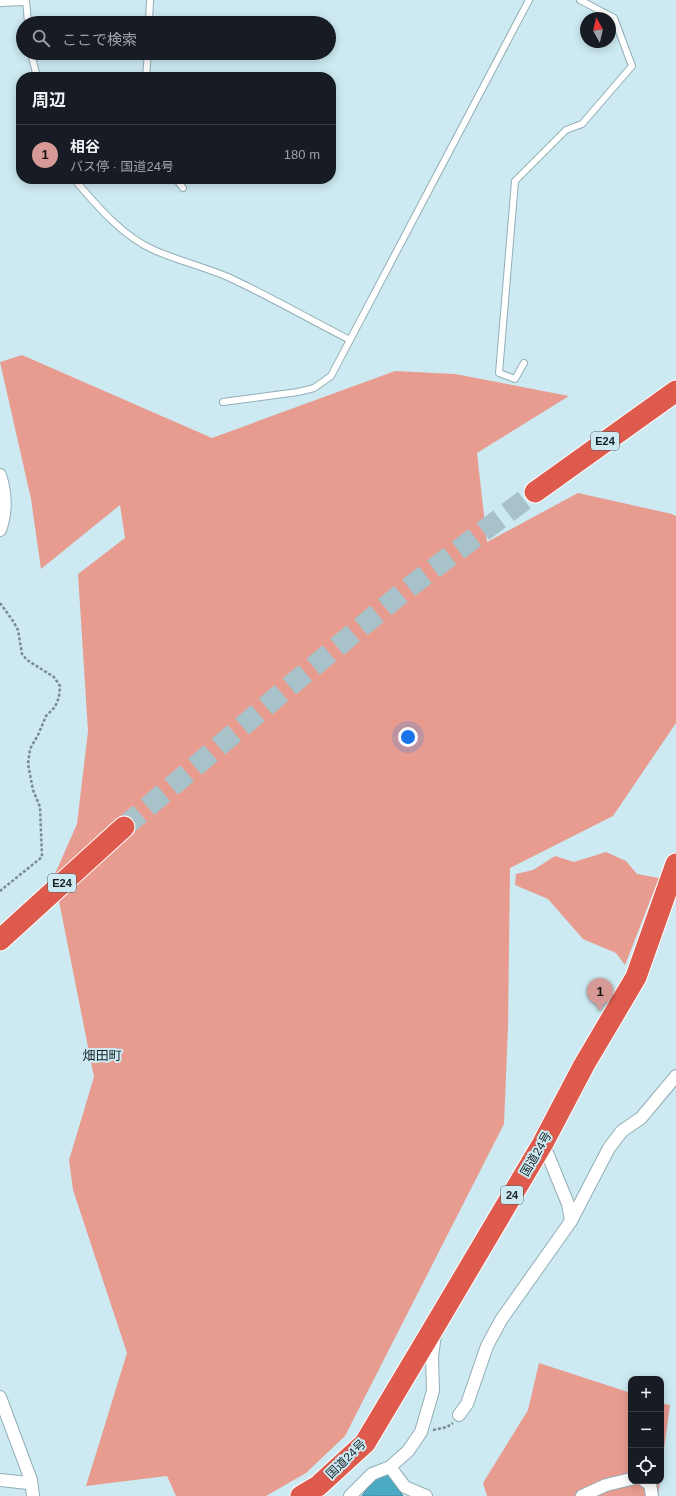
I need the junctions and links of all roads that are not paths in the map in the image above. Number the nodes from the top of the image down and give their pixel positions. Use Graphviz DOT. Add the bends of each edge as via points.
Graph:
graph roads {
  1 [pos="150,0"];
  2 [pos="530,0"];
  3 [pos="580,0"];
  4 [pos="26,1"];
  5 [pos="0,3"];
  6 [pos="27,16"];
  7 [pos="149,16"];
  8 [pos="33,60"];
  9 [pos="147,60"];
  10 [pos="36,72"];
  11 [pos="146,72"];
  12 [pos="78,184"];
  13 [pos="180,184"];
  14 [pos="183,188"];
  15 [pos="350,340"];
  16 [pos="524,363"];
  17 [pos="676,392"];
  18 [pos="223,402"];
  19 [pos="0,475"];
  20 [pos="535,492"];
  21 [pos="0,530"];
  22 [pos="124,827"];
  23 [pos="676,864"];
  24 [pos="0,940"];
  25 [pos="676,1076"];
  26 [pos="543,1142"];
  27 [pos="571,1221"];
  28 [pos="436,1324"];
  29 [pos="0,1397"];
  30 [pos="459,1415"];
  31 [pos="390,1467"];
  32 [pos="0,1480"];
  33 [pos="32,1480"];
  34 [pos="628,1480"];
  35 [pos="650,1484"];
  36 [pos="407,1492"];
  37 [pos="33,1496"];
  38 [pos="301,1496"];
  39 [pos="350,1496"];
  40 [pos="426,1496"];
  41 [pos="582,1496"];
  42 [pos="652,1496"];
  1 -- 7 [label="lane"];
  2 -- 15 [label="lane"];
  3 -- 16 [label="lane" via="614,18 632,66 582,124 566,130 515,181 499,372 515,379"];
  4 -- 5 [label="lane"];
  4 -- 6 [label="lane"];
  8 -- 10 [label="lane"];
  9 -- 11 [label="lane"];
  12 -- 15 [label="lane" via="132,237 155,251 227,277"];
  13 -- 14 [label="lane"];
  15 -- 18 [label="lane" via="331,376 314,388"];
  17 -- 20 [label="highway, E24"];
  19 -- 21 [label="street" via="6,505"];
  22 -- 24 [label="highway, E24"];
  23 -- 26 [label="highway, 国道24号 / 24" via="636,977 584,1065"];
  25 -- 27 [label="street" via="641,1118 622,1131 609,1148"];
  26 -- 27 [label="street" via="568,1204"];
  26 -- 28 [label="highway, 国道24号 / 24"];
  27 -- 30 [label="street" via="501,1320 487,1346 467,1404"];
  28 -- 31 [label="street" via="432,1357 433,1391 421,1432 408,1451"];
  28 -- 38 [label="highway, 国道24号 / 24" via="365,1443 318,1486"];
  29 -- 33 [label="street"];
  31 -- 36 [label="street"];
  31 -- 39 [label="street" via="372,1474"];
  32 -- 33 [label="street"];
  33 -- 37 [label="street"];
  34 -- 41 [label="street" via="606,1485"];
  35 -- 42 [label="street"];
  36 -- 40 [label="street"];
}
